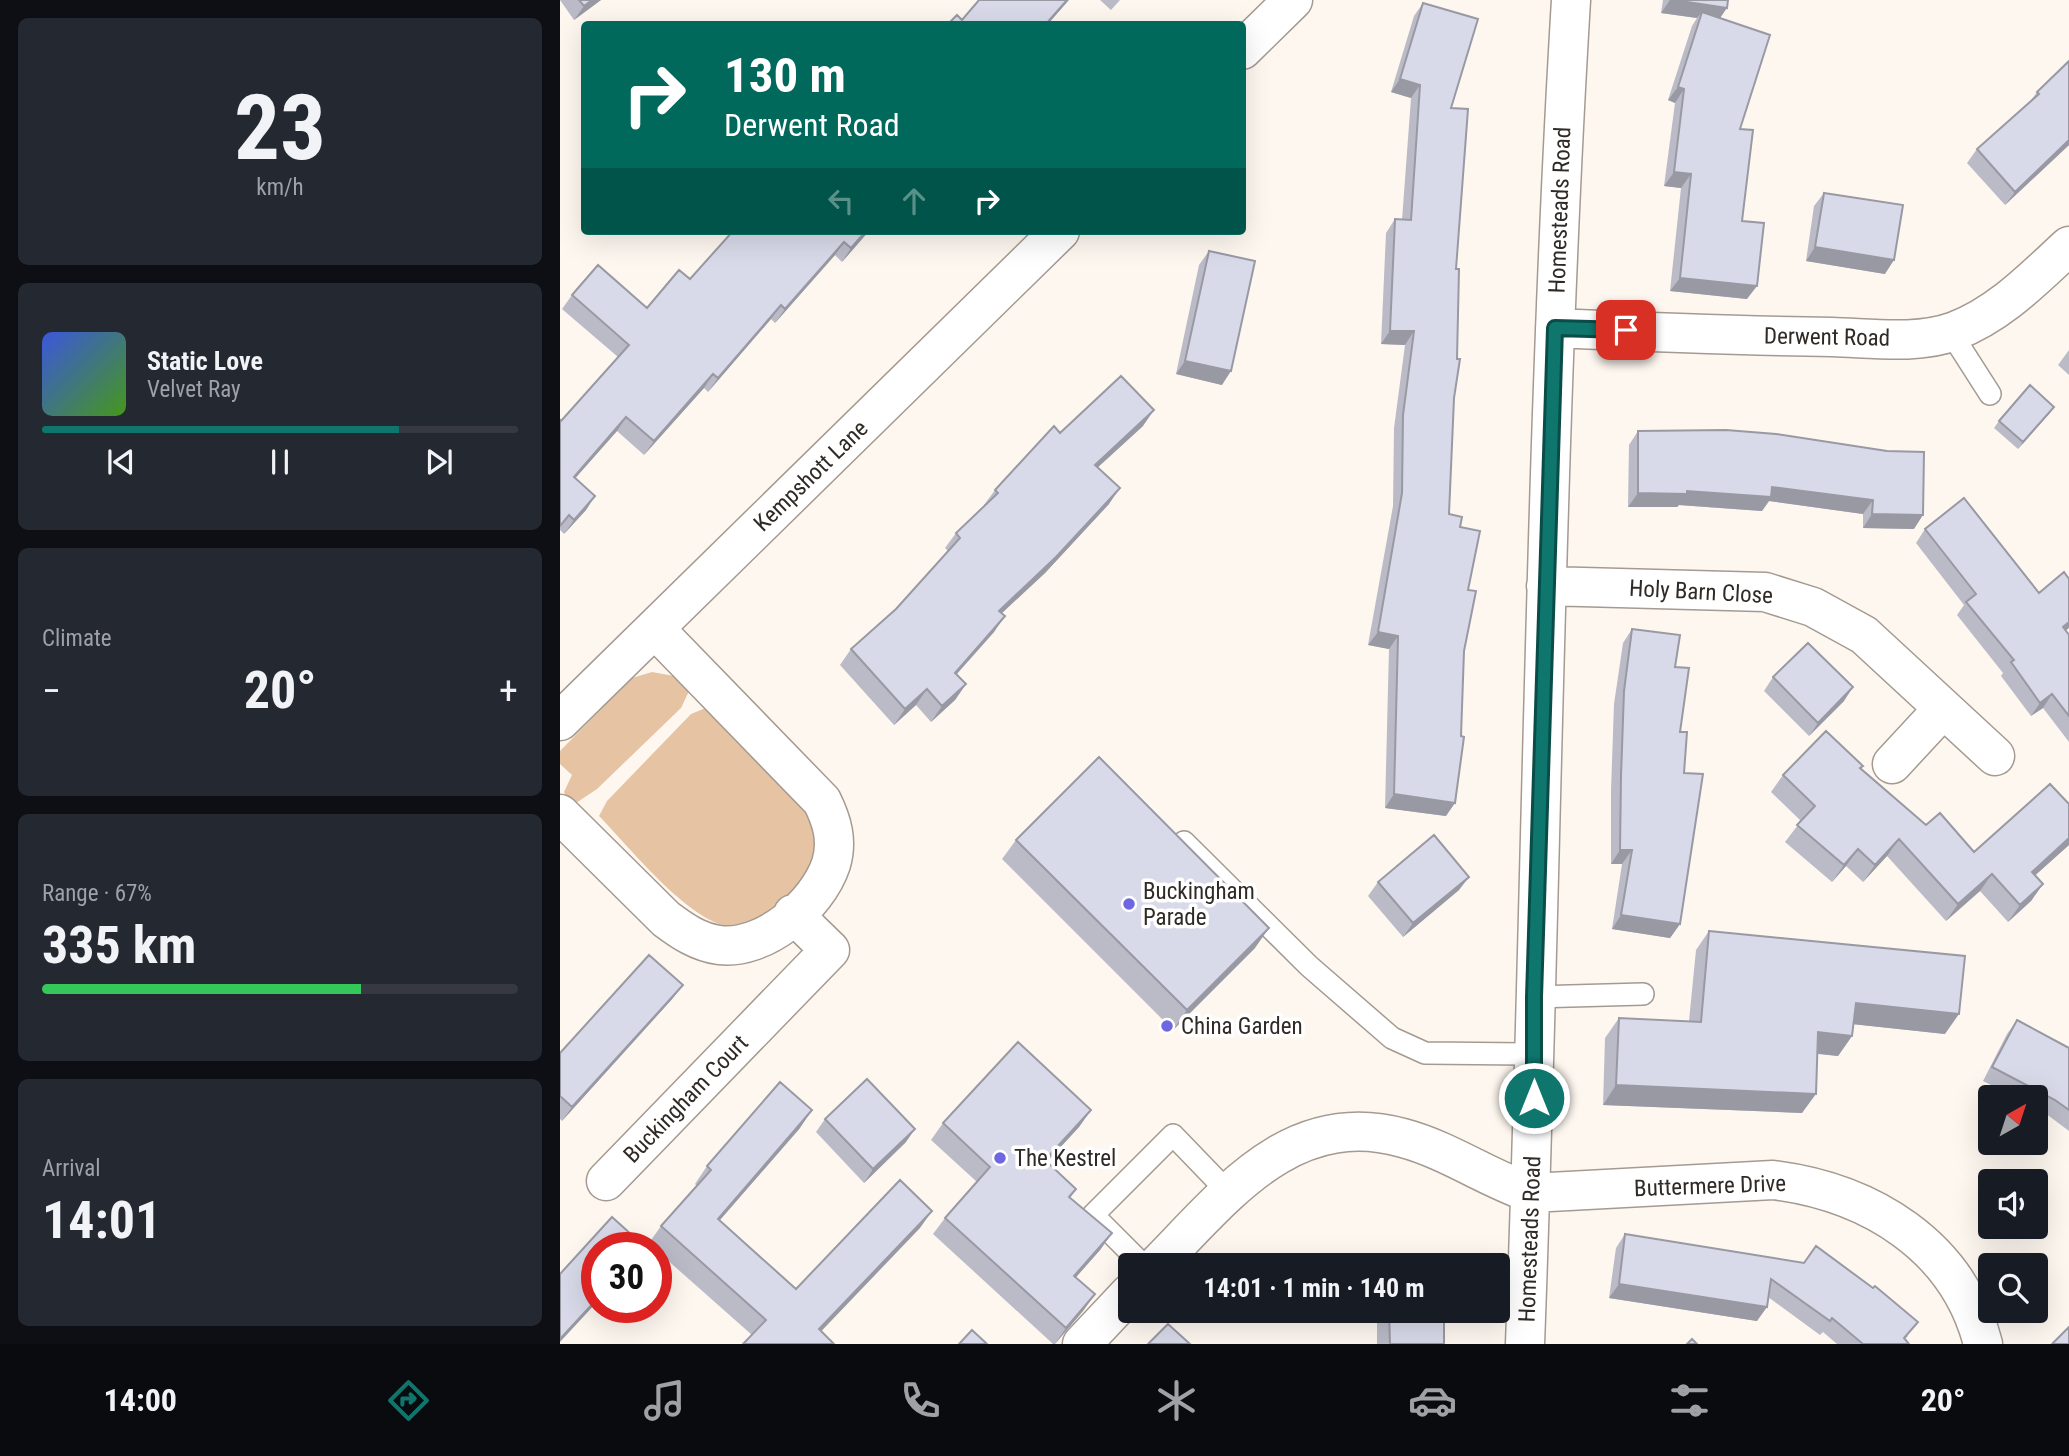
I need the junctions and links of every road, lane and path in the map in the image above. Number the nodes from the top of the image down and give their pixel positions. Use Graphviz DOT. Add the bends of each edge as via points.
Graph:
graph roads {
  1 [pos="1293,0"];
  2 [pos="1570,0"];
  3 [pos="1246,46"];
  4 [pos="1056,235"];
  5 [pos="2069,246"];
  6 [pos="1555,328"];
  7 [pos="1951,333"];
  8 [pos="1990,394"];
  9 [pos="1546,586"];
  10 [pos="655,629"];
  11 [pos="1943,709"];
  12 [pos="560,721"];
  13 [pos="1995,756"];
  14 [pos="1892,764"];
  15 [pos="560,814"];
  16 [pos="1184,842"];
  17 [pos="793,915"];
  18 [pos="1643,994"];
  19 [pos="1534,997"];
  20 [pos="1535,1054"];
  21 [pos="606,1181"];
  22 [pos="1229,1193"];
  23 [pos="1531,1193"];
  24 [pos="1131,1253"];
  25 [pos="1169,1253"];
  26 [pos="1118,1306"];
  27 [pos="1082,1344"];
  28 [pos="1525,1344"];
  29 [pos="1983,1344"];
  1 -- 3 [label="street"];
  2 -- 6 [label="street, Homesteads Road"];
  4 -- 10 [label="street, Kempshott Lane"];
  5 -- 7 [label="street, Derwent Road" via="1988,316"];
  6 -- 7 [label="street, Derwent Road" via="1904,339"];
  6 -- 9 [label="street, Homesteads Road"];
  7 -- 8 [label="lane"];
  9 -- 11 [label="street, Holy Barn Close" via="1739,590 1785,597 1838,618 1864,635"];
  9 -- 19 [label="street, Homesteads Road"];
  10 -- 12 [label="street, Kempshott Lane"];
  10 -- 17 [label="street" via="822,801 834,833 831,863 817,889"];
  11 -- 13 [label="street, Holy Barn Close"];
  11 -- 14 [label="street"];
  15 -- 17 [label="street" via="685,934 718,945 737,945 768,934"];
  16 -- 20 [label="lane" via="1309,966 1392,1038 1425,1053"];
  17 -- 21 [label="street, Buckingham Court" via="830,950"];
  18 -- 19 [label="lane"];
  19 -- 20 [label="street, Homesteads Road"];
  20 -- 23 [label="street, Homesteads Road"];
  22 -- 23 [label="street" via="1265,1162 1309,1138 1352,1131 1405,1138"];
  22 -- 24 [label="lane" via="1173,1135 1093,1215"];
  22 -- 25 [label="street"];
  23 -- 28 [label="street, Homesteads Road"];
  23 -- 29 [label="street, Buttermere Drive" via="1773,1180 1848,1197 1897,1222 1939,1260 1966,1300"];
  26 -- 27 [label="street"];
}
